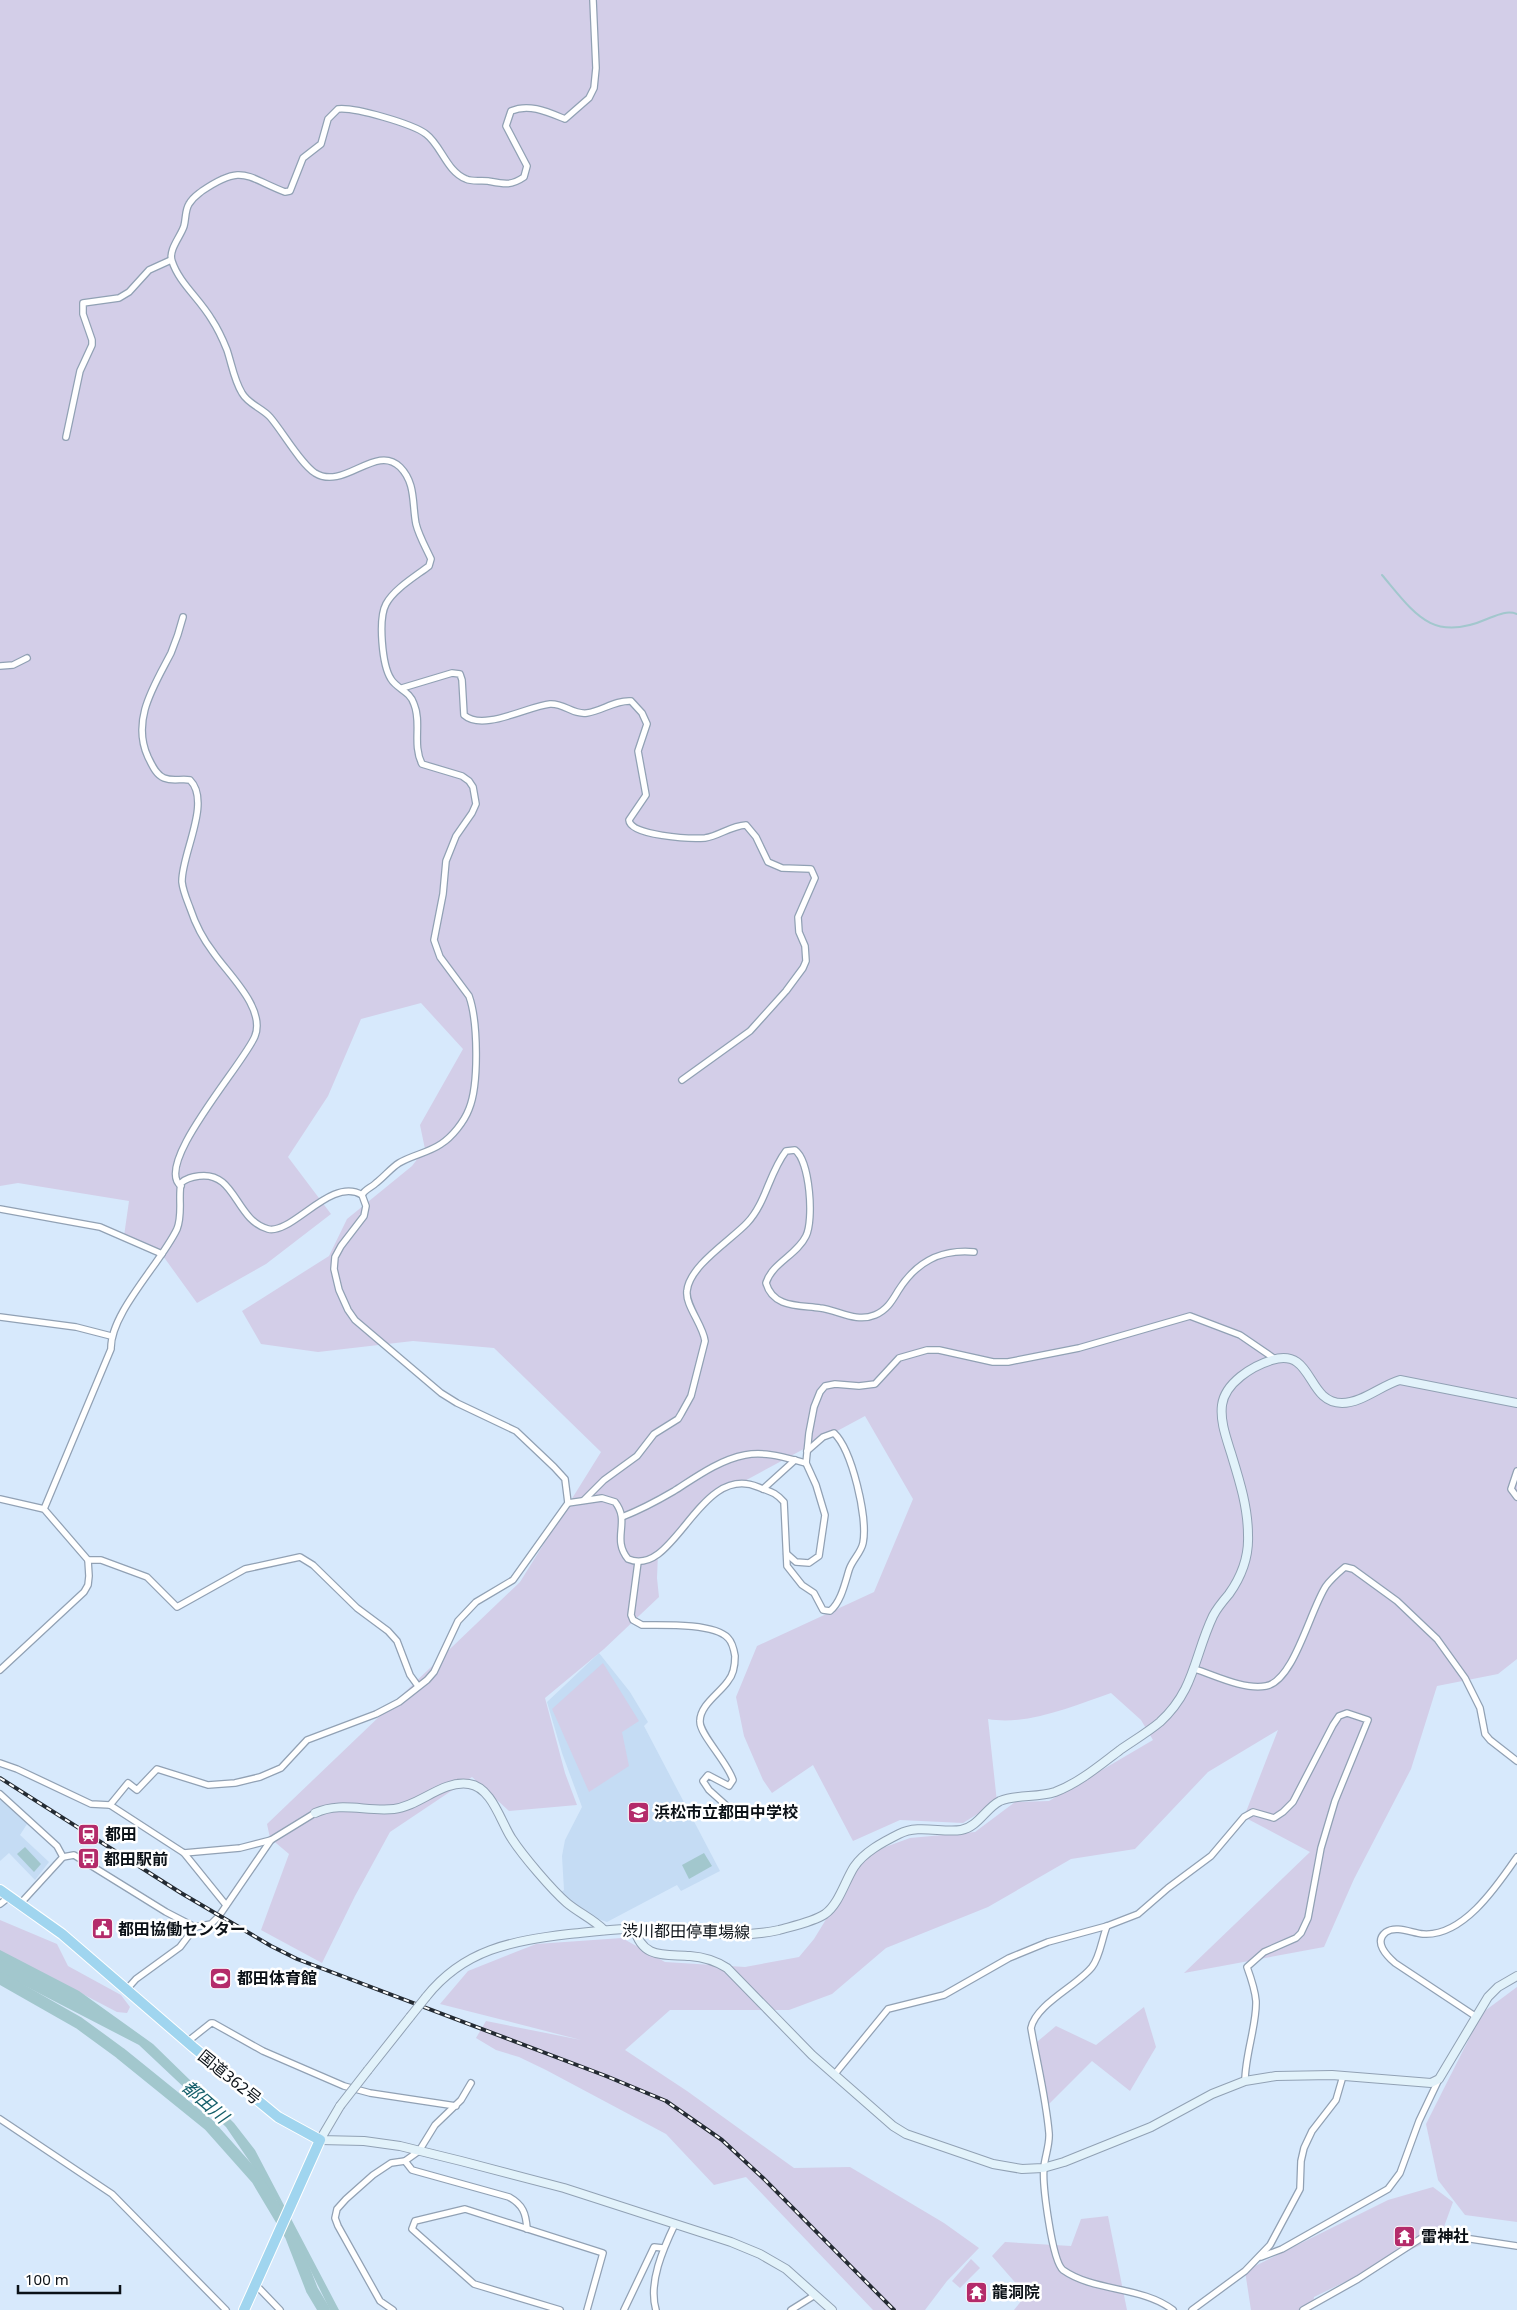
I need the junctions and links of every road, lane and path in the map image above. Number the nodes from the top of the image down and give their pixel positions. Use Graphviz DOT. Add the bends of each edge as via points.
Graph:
graph roads {
  1 [pos="593,0"];
  2 [pos="171,260"];
  3 [pos="66,437"];
  4 [pos="183,617"];
  5 [pos="28,658"];
  6 [pos="0,666"];
  7 [pos="402,688"];
  8 [pos="682,1080"];
  9 [pos="181,1186"];
  10 [pos="362,1195"];
  11 [pos="0,1209"];
  12 [pos="974,1252"];
  13 [pos="162,1254"];
  14 [pos="0,1317"];
  15 [pos="111,1336"];
  16 [pos="1275,1359"];
  17 [pos="1517,1403"];
  18 [pos="807,1451"];
  19 [pos="794,1460"];
  20 [pos="806,1463"];
  21 [pos="1517,1471"];
  22 [pos="763,1489"];
  23 [pos="1517,1497"];
  24 [pos="0,1499"];
  25 [pos="584,1500"];
  26 [pos="568,1502"];
  27 [pos="44,1509"];
  28 [pos="622,1516"];
  29 [pos="787,1554"];
  30 [pos="88,1560"];
  31 [pos="638,1562"];
  32 [pos="1195,1669"];
  33 [pos="0,1670"];
  34 [pos="418,1686"];
  35 [pos="1517,1761"];
  36 [pos="0,1763"];
  37 [pos="0,1794"];
  38 [pos="110,1805"];
  39 [pos="315,1813"];
  40 [pos="738,1816"];
  41 [pos="271,1840"];
  42 [pos="184,1853"];
  43 [pos="63,1857"];
  44 [pos="1517,1857"];
  45 [pos="4,1893"];
  46 [pos="0,1904"];
  47 [pos="20,1904"];
  48 [pos="226,1905"];
  49 [pos="1107,1926"];
  50 [pos="196,1928"];
  51 [pos="634,1928"];
  52 [pos="604,1930"];
  53 [pos="1517,1976"];
  54 [pos="127,1989"];
  55 [pos="1476,2016"];
  56 [pos="187,2042"];
  57 [pos="834,2075"];
  58 [pos="1343,2076"];
  59 [pos="1439,2079"];
  60 [pos="1245,2082"];
  61 [pos="471,2083"];
  62 [pos="456,2106"];
  63 [pos="0,2119"];
  64 [pos="320,2140"];
  65 [pos="419,2151"];
  66 [pos="405,2161"];
  67 [pos="1043,2168"];
  68 [pos="675,2224"];
  69 [pos="527,2229"];
  70 [pos="1517,2246"];
  71 [pos="663,2248"];
  72 [pos="1261,2257"];
  73 [pos="256,2285"];
  74 [pos="815,2295"];
  75 [pos="226,2310"];
  76 [pos="244,2310"];
  77 [pos="280,2310"];
  78 [pos="393,2310"];
  79 [pos="560,2310"];
  80 [pos="587,2310"];
  81 [pos="624,2310"];
  82 [pos="656,2310"];
  83 [pos="791,2310"];
  84 [pos="832,2310"];
  85 [pos="1173,2310"];
  86 [pos="1192,2310"];
  87 [pos="1303,2310"];
  1 -- 2 [label="street" via="594,88 589,98 565,119 523,106 511,111 506,126 527,166 524,177 513,184 467,180 449,164 434,140 418,128 365,112 338,109 328,119 321,144 303,158 290,191 285,192 239,173 193,197"];
  2 -- 3 [label="street" via="149,270 120,298 82,303 92,345 80,371"];
  2 -- 7 [label="street" via="213,320 242,393 271,418 310,468 332,478 377,461 390,460 408,479 417,526 431,559 429,566 384,607 384,665 391,680"];
  4 -- 9 [label="street" via="177,639 152,690 141,734 152,766 162,777 174,781 190,780 197,791 196,823 184,862 183,887 204,937 242,990 258,1025 239,1065 203,1112 188,1138 174,1176"];
  5 -- 6 [label="street" via="13,665"];
  7 -- 8 [label="street" via="452,673 460,674 464,715 476,720 512,716 550,704 564,705 575,713 584,714 623,700 631,701 642,712 647,724 638,751 646,795 629,820 632,826 654,835 708,838 746,825 768,862 782,868 811,869 815,878 798,917 799,932 805,946 803,968 750,1031"];
  7 -- 10 [label="street" via="414,702 418,719 418,756 422,764 462,776 473,787 476,804 456,836 446,861 434,940 440,957 471,1002 475,1020 475,1077 469,1110 454,1133 424,1154 399,1163"];
  9 -- 10 [label="street" via="183,1181 192,1177 218,1177 251,1221 275,1230 323,1200 352,1192"];
  9 -- 13 [label="street" via="180,1218"];
  10 -- 26 [label="street" via="366,1206 364,1216 335,1257 339,1290 348,1310 355,1320 439,1391 456,1403 516,1432 565,1479"];
  11 -- 13 [label="street" via="100,1227"];
  12 -- 25 [label="street" via="942,1254 922,1263 906,1278 886,1310 873,1316 850,1316 786,1304 772,1296 766,1283 768,1276 806,1236 810,1220 803,1159 795,1150 786,1151 752,1217 712,1254 688,1284 687,1298 705,1341 691,1396 681,1414 654,1434 637,1456 604,1480"];
  13 -- 15 [label="street" via="137,1289"];
  14 -- 15 [label="street" via="76,1327"];
  15 -- 27 [label="street" via="111,1349"];
  16 -- 17 [label="street" via="1292,1360 1302,1365 1318,1393 1330,1401 1350,1402 1400,1380"];
  16 -- 18 [label="street" via="1240,1335 1190,1316 1079,1348 1008,1362 927,1350 899,1358 875,1384 825,1386 814,1407"];
  16 -- 32 [label="street, 渋川都田停車場線" via="1253,1369 1230,1386 1222,1403 1223,1427 1242,1492 1248,1535 1244,1567 1215,1611 1202,1640"];
  18 -- 20 [label="street"];
  18 -- 29 [label="street" via="823,1437 834,1433 841,1442 862,1501 863,1542 850,1567 846,1584 830,1611 823,1610 814,1593 793,1576 787,1566"];
  19 -- 20 [label="street"];
  19 -- 22 [label="street"];
  19 -- 28 [label="street" via="780,1455 755,1454 729,1460 643,1509"];
  20 -- 29 [label="street" via="825,1515 819,1556 809,1563 796,1562"];
  21 -- 23 [label="street" via="1511,1489"];
  22 -- 29 [label="street" via="774,1492 784,1502"];
  22 -- 31 [label="street" via="740,1483 716,1493 702,1504 664,1548"];
  24 -- 27 [label="street"];
  25 -- 26 [label="street"];
  25 -- 28 [label="street" via="602,1498 615,1502"];
  26 -- 34 [label="street" via="513,1580 476,1602 458,1621 434,1672"];
  27 -- 30 [label="street"];
  28 -- 31 [label="street" via="619,1545 628,1559"];
  30 -- 33 [label="street" via="90,1576 84,1592"];
  30 -- 34 [label="street" via="101,1560 147,1577 177,1607 245,1569 300,1557 388,1631 397,1641 410,1675"];
  31 -- 40 [label="street" via="633,1620 642,1625 715,1630 728,1638 735,1653 734,1672 700,1715 699,1722 734,1780 729,1786 708,1775 702,1781"];
  32 -- 35 [label="street" via="1245,1685 1268,1686 1278,1682 1291,1665 1325,1587 1345,1567 1353,1569 1398,1602 1437,1639 1465,1678 1480,1708 1485,1734"];
  32 -- 51 [label="street, 渋川都田停車場線" via="1185,1691 1158,1723 1078,1780 1056,1792 997,1802 965,1830 904,1831 866,1854 856,1864 829,1912 821,1917 776,1931 739,1934"];
  34 -- 38 [label="street" via="399,1702 376,1714 307,1740 281,1768 260,1777 208,1785 157,1769 137,1790 128,1783"];
  36 -- 38 [label="street" via="91,1804"];
  37 -- 43 [label="street" via="57,1846"];
  38 -- 42 [label="street"];
  39 -- 41 [label="street"];
  39 -- 52 [label="street" via="332,1806 394,1809 459,1784 478,1787 487,1794 514,1842 554,1889 570,1906"];
  41 -- 42 [label="street" via="240,1848"];
  41 -- 48 [label="street"];
  42 -- 48 [label="street"];
  43 -- 47 [label="street"];
  43 -- 50 [label="street" via="74,1855"];
  44 -- 55 [label="street" via="1480,1905 1458,1924 1441,1932 1424,1934 1394,1929 1386,1932 1380,1943 1395,1964"];
  45 -- 46 [label="street"];
  45 -- 47 [label="highway, 国道362号"];
  47 -- 54 [label="highway, 国道362号" via="62,1934"];
  48 -- 50 [label="street" via="211,1924"];
  49 -- 57 [label="street" via="1048,1942 1009,1958 944,1995 888,2009"];
  49 -- 60 [label="street" via="1138,1914 1195,1869 1211,1856 1244,1817 1253,1812 1274,1818 1284,1812 1293,1802 1339,1716 1347,1713 1368,1720 1335,1801 1314,1880 1308,1918 1301,1933 1264,1952 1247,1967 1256,2003"];
  49 -- 67 [label="street" via="1093,1966 1032,2022 1049,2135"];
  50 -- 54 [label="street" via="180,1948"];
  51 -- 52 [label="street, 渋川都田停車場線"];
  51 -- 57 [label="street" via="641,1944 650,1951 660,1955 716,1960 727,1968"];
  52 -- 64 [label="street, 渋川都田停車場線, bridge" via="516,1941 478,1954 452,1970 438,1981 340,2106"];
  53 -- 55 [label="street" via="1498,1987"];
  54 -- 56 [label="highway, 国道362号"];
  55 -- 59 [label="street"];
  56 -- 62 [label="street" via="213,2023 263,2052 344,2086 370,2094"];
  56 -- 64 [label="highway, 国道362号" via="278,2117"];
  57 -- 67 [label="street" via="906,2134 993,2164 1022,2169"];
  58 -- 59 [label="street" via="1431,2083"];
  58 -- 60 [label="street" via="1286,2076"];
  58 -- 72 [label="street" via="1336,2100 1312,2131 1304,2148 1300,2189"];
  59 -- 72 [label="street" via="1400,2173 1388,2189 1282,2249"];
  60 -- 67 [label="street" via="1212,2094 1151,2127"];
  61 -- 62 [label="street"];
  62 -- 65 [label="street" via="434,2125"];
  63 -- 75 [label="street" via="112,2194"];
  64 -- 65 [label="street" via="364,2141"];
  64 -- 73 [label="highway"];
  65 -- 66 [label="street"];
  65 -- 68 [label="street" via="564,2188"];
  66 -- 69 [label="street" via="412,2170 509,2197 520,2203 525,2211"];
  66 -- 78 [label="street" via="391,2163 373,2175 337,2208 334,2218 380,2302"];
  67 -- 85 [label="street" via="1052,2246 1059,2266 1069,2274 1122,2289"];
  68 -- 71 [label="street"];
  68 -- 74 [label="street" via="760,2254 786,2269"];
  69 -- 79 [label="street" via="465,2209 415,2221 412,2229 474,2284"];
  69 -- 80 [label="street" via="602,2253"];
  70 -- 87 [label="street" via="1438,2234 1423,2238"];
  71 -- 81 [label="street" via="654,2247"];
  71 -- 82 [label="street" via="654,2289"];
  72 -- 86 [label="street"];
  73 -- 76 [label="highway"];
  73 -- 77 [label="street"];
  74 -- 83 [label="street"];
  74 -- 84 [label="street"];
}
